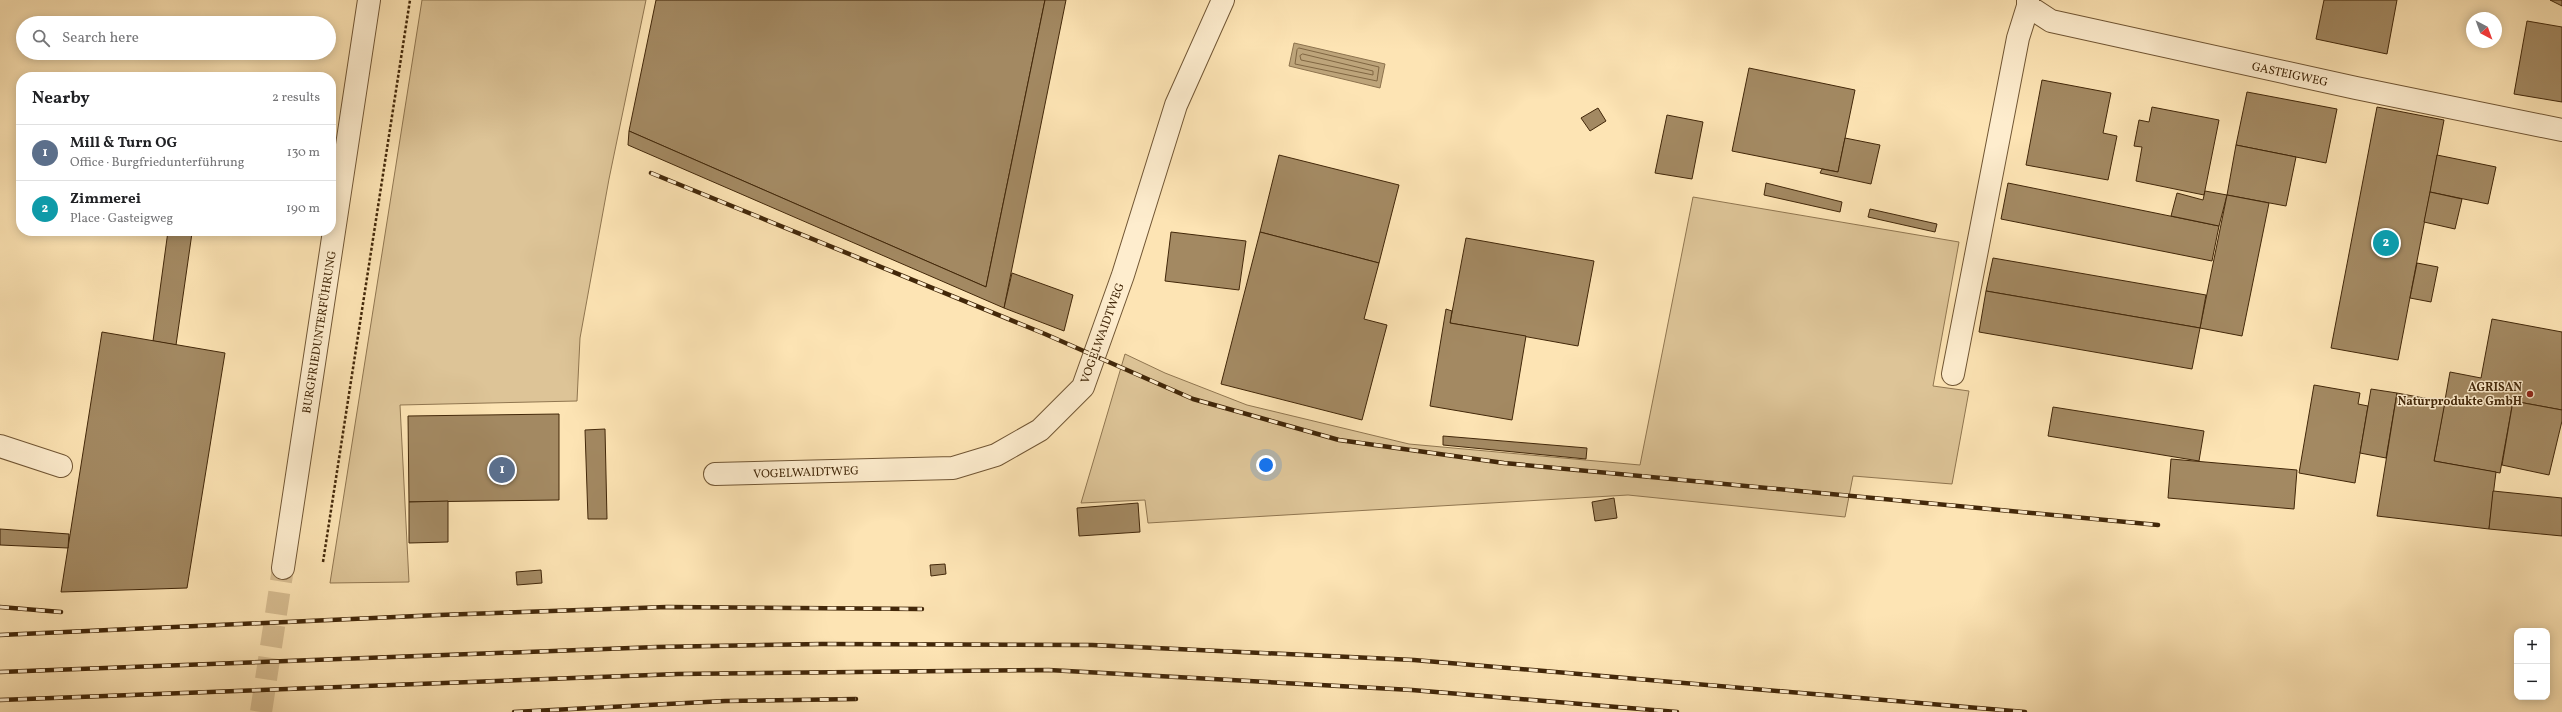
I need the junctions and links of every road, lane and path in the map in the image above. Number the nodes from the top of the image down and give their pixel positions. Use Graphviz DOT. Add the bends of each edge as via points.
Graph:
graph roads {
  1 [pos="369,0"];
  2 [pos="410,0"];
  3 [pos="1223,0"];
  4 [pos="2028,3"];
  5 [pos="2562,130"];
  6 [pos="336,215"];
  7 [pos="333,236"];
  8 [pos="1953,374"];
  9 [pos="0,446"];
  10 [pos="61,466"];
  11 [pos="716,474"];
  12 [pos="323,562"];
  13 [pos="282,568"];
  1 -- 6 [label="street, BURGFRIEDUNTERFÜHRUNG"];
  2 -- 12 [label="path"];
  3 -- 11 [label="street, VOGELWAIDTWEG" via="1176,105 1123,275 1083,386 1040,430 996,454 953,468"];
  4 -- 5 [label="street, GASTEIGWEG" via="2051,21 2130,40"];
  4 -- 8 [label="street" via="2018,38"];
  7 -- 13 [label="street, BURGFRIEDUNTERFÜHRUNG"];
  9 -- 10 [label="street"];
}
